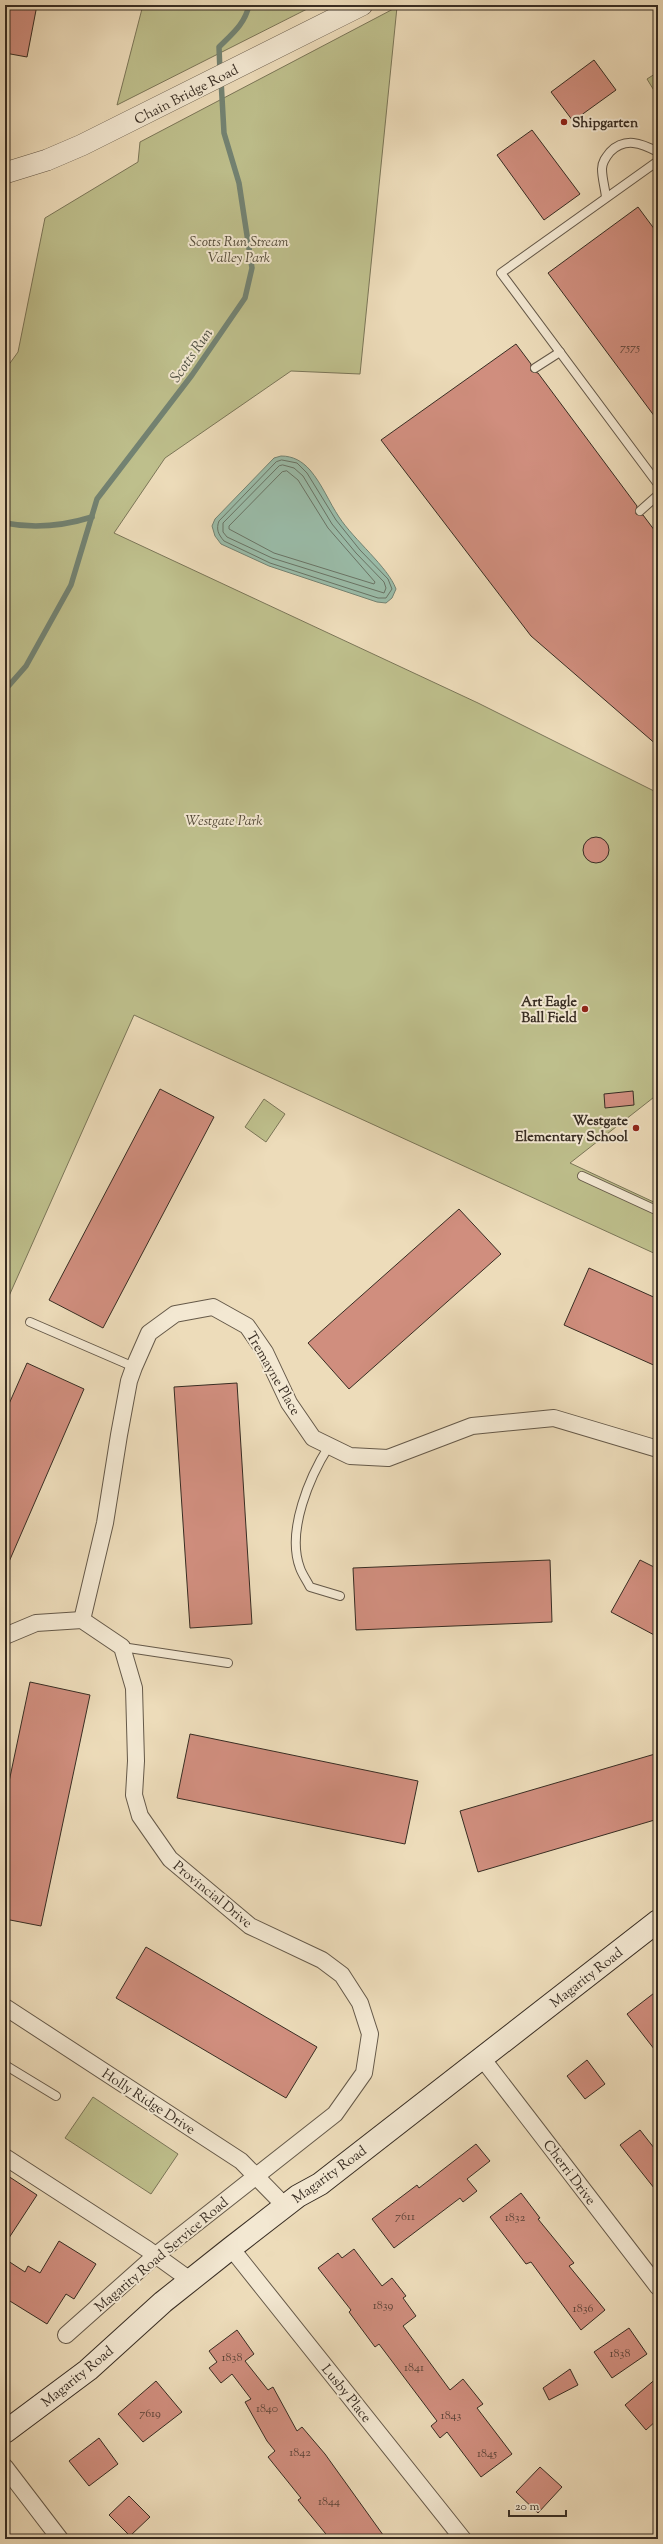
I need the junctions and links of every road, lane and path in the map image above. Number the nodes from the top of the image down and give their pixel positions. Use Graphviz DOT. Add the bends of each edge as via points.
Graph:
graph roads {
  1 [pos="362,5"];
  2 [pos="658,152"];
  3 [pos="658,161"];
  4 [pos="5,173"];
  5 [pos="606,197"];
  6 [pos="560,352"];
  7 [pos="535,368"];
  8 [pos="658,484"];
  9 [pos="658,495"];
  10 [pos="640,510"];
  11 [pos="582,1176"];
  12 [pos="658,1211"];
  13 [pos="30,1322"];
  14 [pos="134,1367"];
  15 [pos="329,1446"];
  16 [pos="658,1449"];
  17 [pos="340,1596"];
  18 [pos="82,1620"];
  19 [pos="5,1636"];
  20 [pos="122,1647"];
  21 [pos="228,1663"];
  22 [pos="658,1921"];
  23 [pos="5,2007"];
  24 [pos="482,2058"];
  25 [pos="5,2065"];
  26 [pos="56,2096"];
  27 [pos="5,2157"];
  28 [pos="256,2174"];
  29 [pos="286,2206"];
  30 [pos="231,2248"];
  31 [pos="156,2256"];
  32 [pos="190,2280"];
  33 [pos="658,2287"];
  34 [pos="66,2335"];
  35 [pos="5,2432"];
  36 [pos="5,2467"];
  37 [pos="60,2539"];
  38 [pos="463,2539"];
  1 -- 4 [label="street, Chain Bridge Road" via="132,121 47,160"];
  2 -- 5 [label="lane" via="643,144 624,142 616,146 605,157 602,168"];
  3 -- 5 [label="lane"];
  5 -- 6 [label="lane" via="501,273"];
  6 -- 7 [label="lane"];
  6 -- 8 [label="lane"];
  9 -- 10 [label="lane"];
  11 -- 12 [label="lane"];
  13 -- 14 [label="lane"];
  14 -- 15 [label="street, Tremayne Place" via="149,1333 175,1314 214,1306 247,1326 265,1352 289,1403 313,1438"];
  14 -- 18 [label="street, Tremayne Place" via="120,1427 105,1523"];
  15 -- 16 [label="street, Tremayne Place" via="350,1456 388,1458 472,1426 554,1418"];
  15 -- 17 [label="lane" via="313,1472 296,1536 299,1567 310,1587"];
  18 -- 19 [label="street" via="36,1624"];
  18 -- 20 [label="street"];
  20 -- 21 [label="lane"];
  20 -- 28 [label="street, Provincial Drive" via="134,1688 134,1794 140,1816 170,1859 250,1926 322,1960 342,1975 360,2003 370,2034 364,2073 335,2114"];
  22 -- 24 [label="main road, Magarity Road"];
  23 -- 28 [label="street, Holly Ridge Drive"];
  24 -- 29 [label="main road, Magarity Road" via="320,2184"];
  24 -- 33 [label="street, Cherri Drive"];
  25 -- 26 [label="lane"];
  27 -- 31 [label="street"];
  28 -- 29 [label="street, Holly Ridge Drive"];
  28 -- 31 [label="street, Magarity Road Service Road"];
  29 -- 30 [label="main road, Magarity Road"];
  30 -- 32 [label="main road, Magarity Road"];
  30 -- 38 [label="street, Lusby Place"];
  31 -- 32 [label="street"];
  31 -- 34 [label="street, Magarity Road Service Road"];
  32 -- 35 [label="main road, Magarity Road" via="88,2370"];
  36 -- 37 [label="street"];
}
